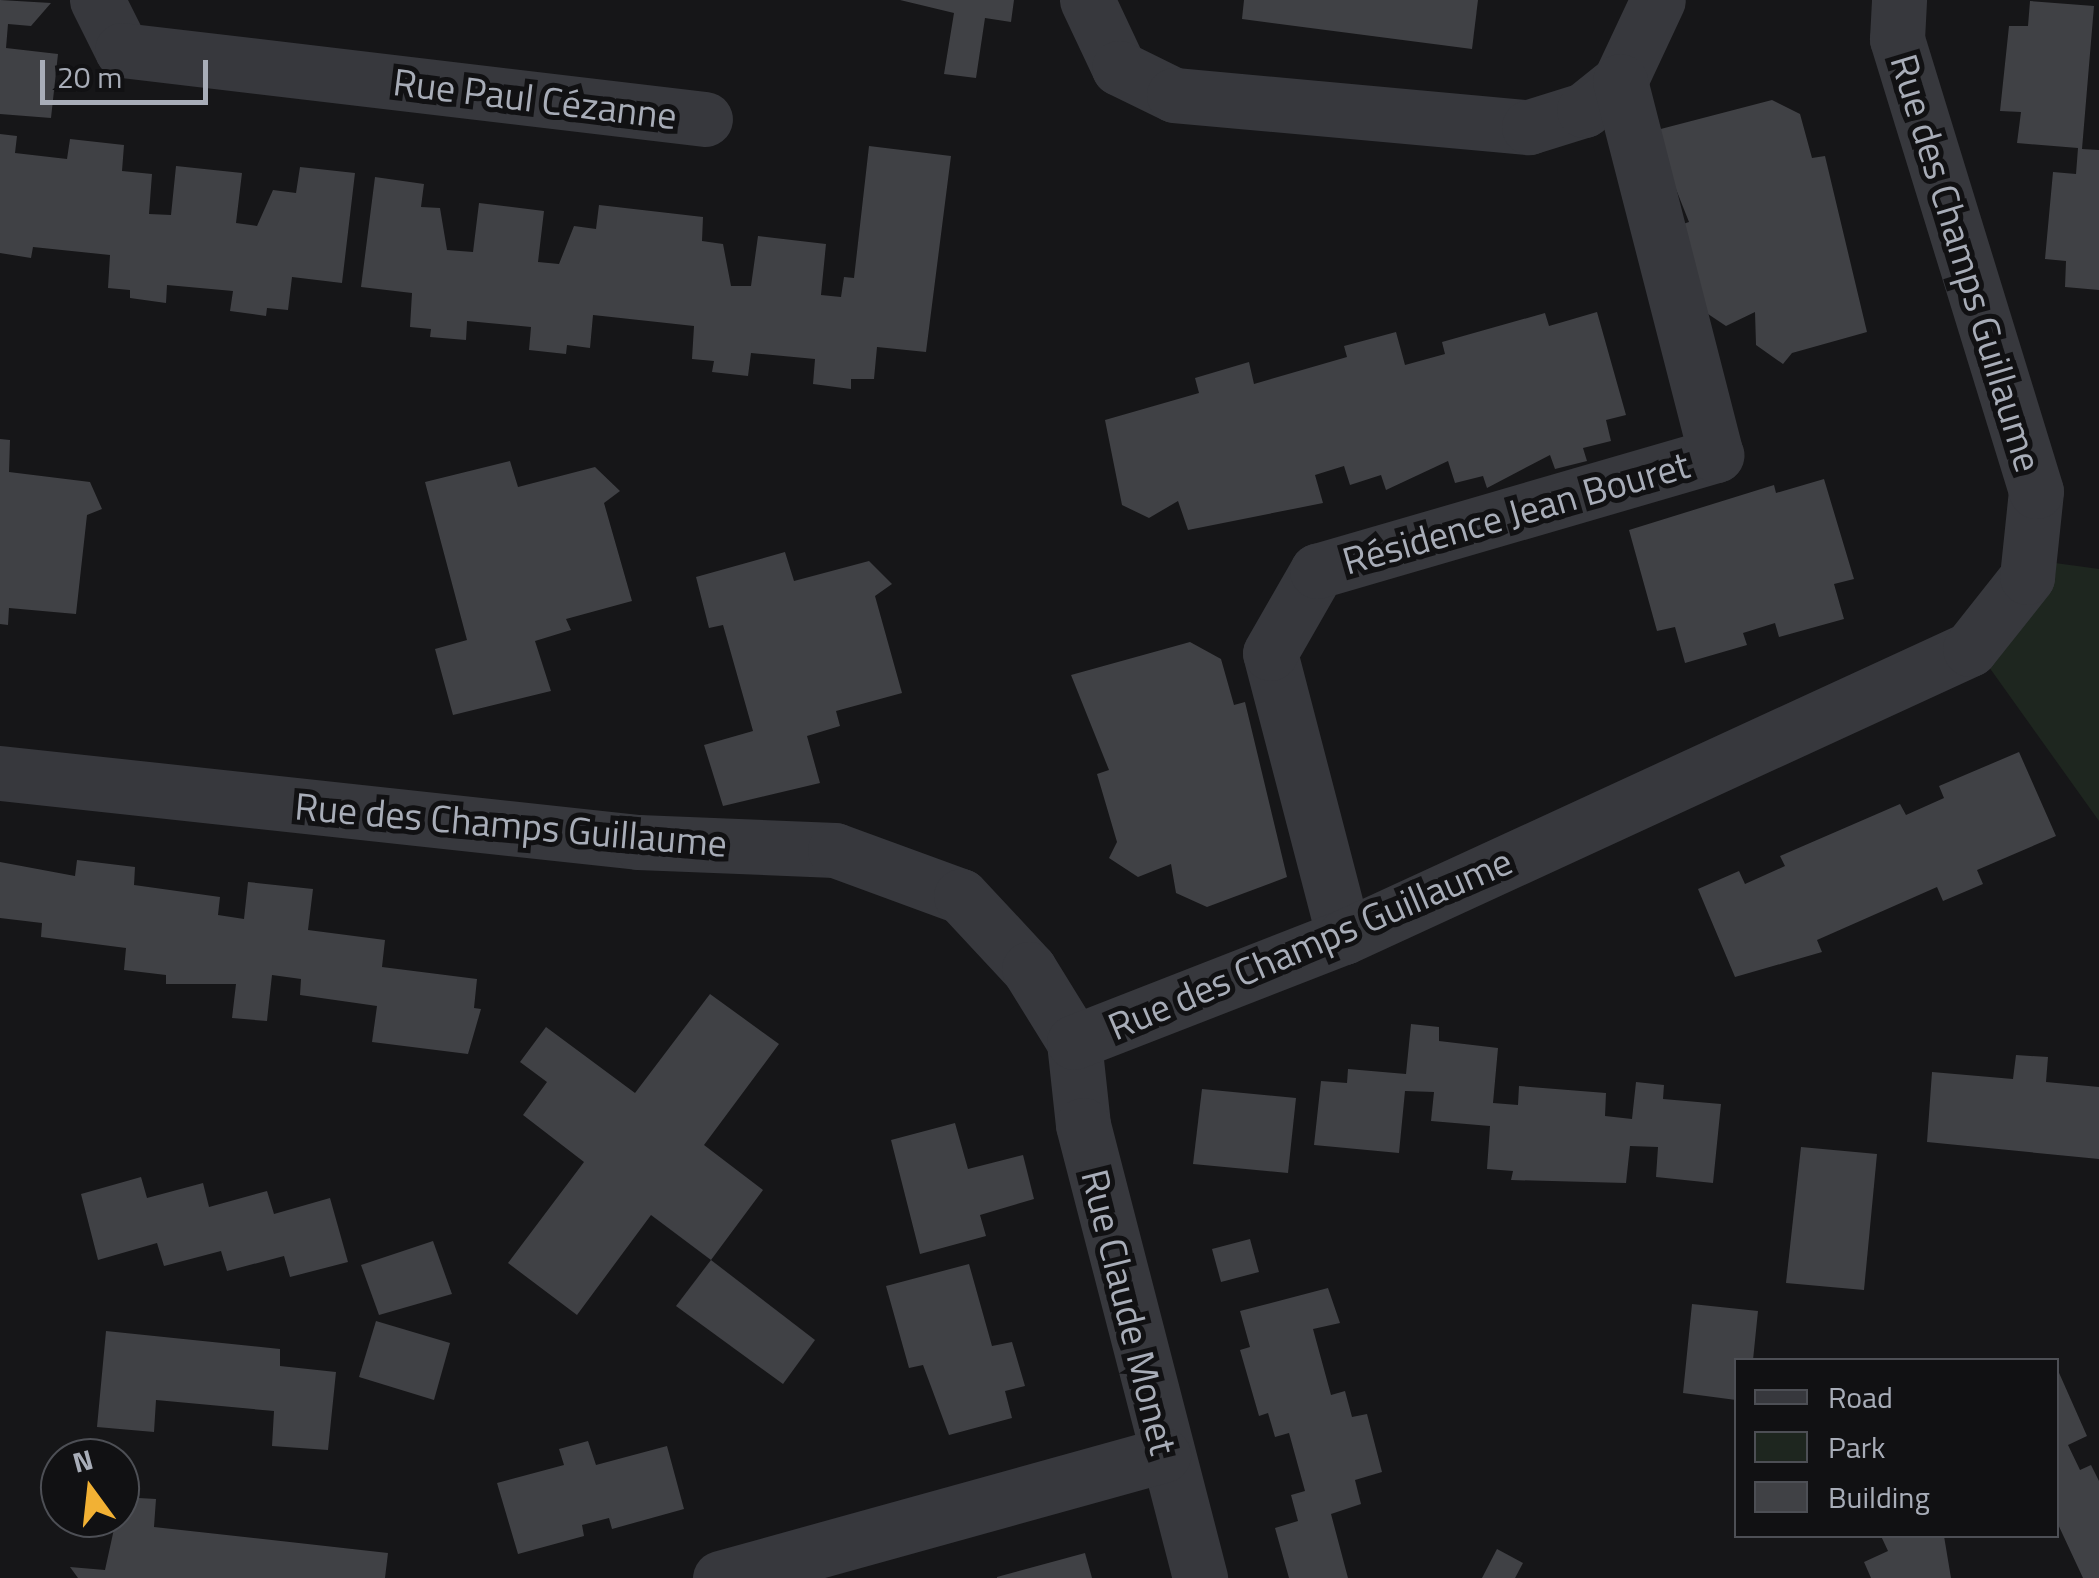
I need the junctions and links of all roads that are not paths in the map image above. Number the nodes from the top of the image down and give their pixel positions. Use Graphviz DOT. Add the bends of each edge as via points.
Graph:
graph roads {
  1 [pos="97,0"];
  2 [pos="1087,0"];
  3 [pos="1658,0"];
  4 [pos="1899,0"];
  5 [pos="1620,80"];
  6 [pos="705,119"];
  7 [pos="0,773"];
  8 [pos="1344,936"];
  9 [pos="1074,1042"];
  10 [pos="1163,1454"];
  11 [pos="720,1578"];
  12 [pos="1200,1578"];
  1 -- 6 [label="street, Rue Paul Cézanne" via="122,50"];
  2 -- 5 [label="street" via="1119,68 1174,95 1529,127 1584,110"];
  3 -- 5 [label="street"];
  4 -- 8 [label="street, Rue des Champs Guillaume" via="1897,39 2036,491 2026,577 1970,649"];
  5 -- 8 [label="street, Résidence Jean Bouret" via="1716,455 1317,571 1270,653"];
  7 -- 9 [label="street, Rue des Champs Guillaume" via="638,842 834,850 962,896 1029,969"];
  8 -- 9 [label="street, Rue des Champs Guillaume"];
  9 -- 10 [label="street, Rue Claude Monet" via="1083,1125"];
  10 -- 11 [label="street"];
  10 -- 12 [label="street, Rue Claude Monet"];
}
